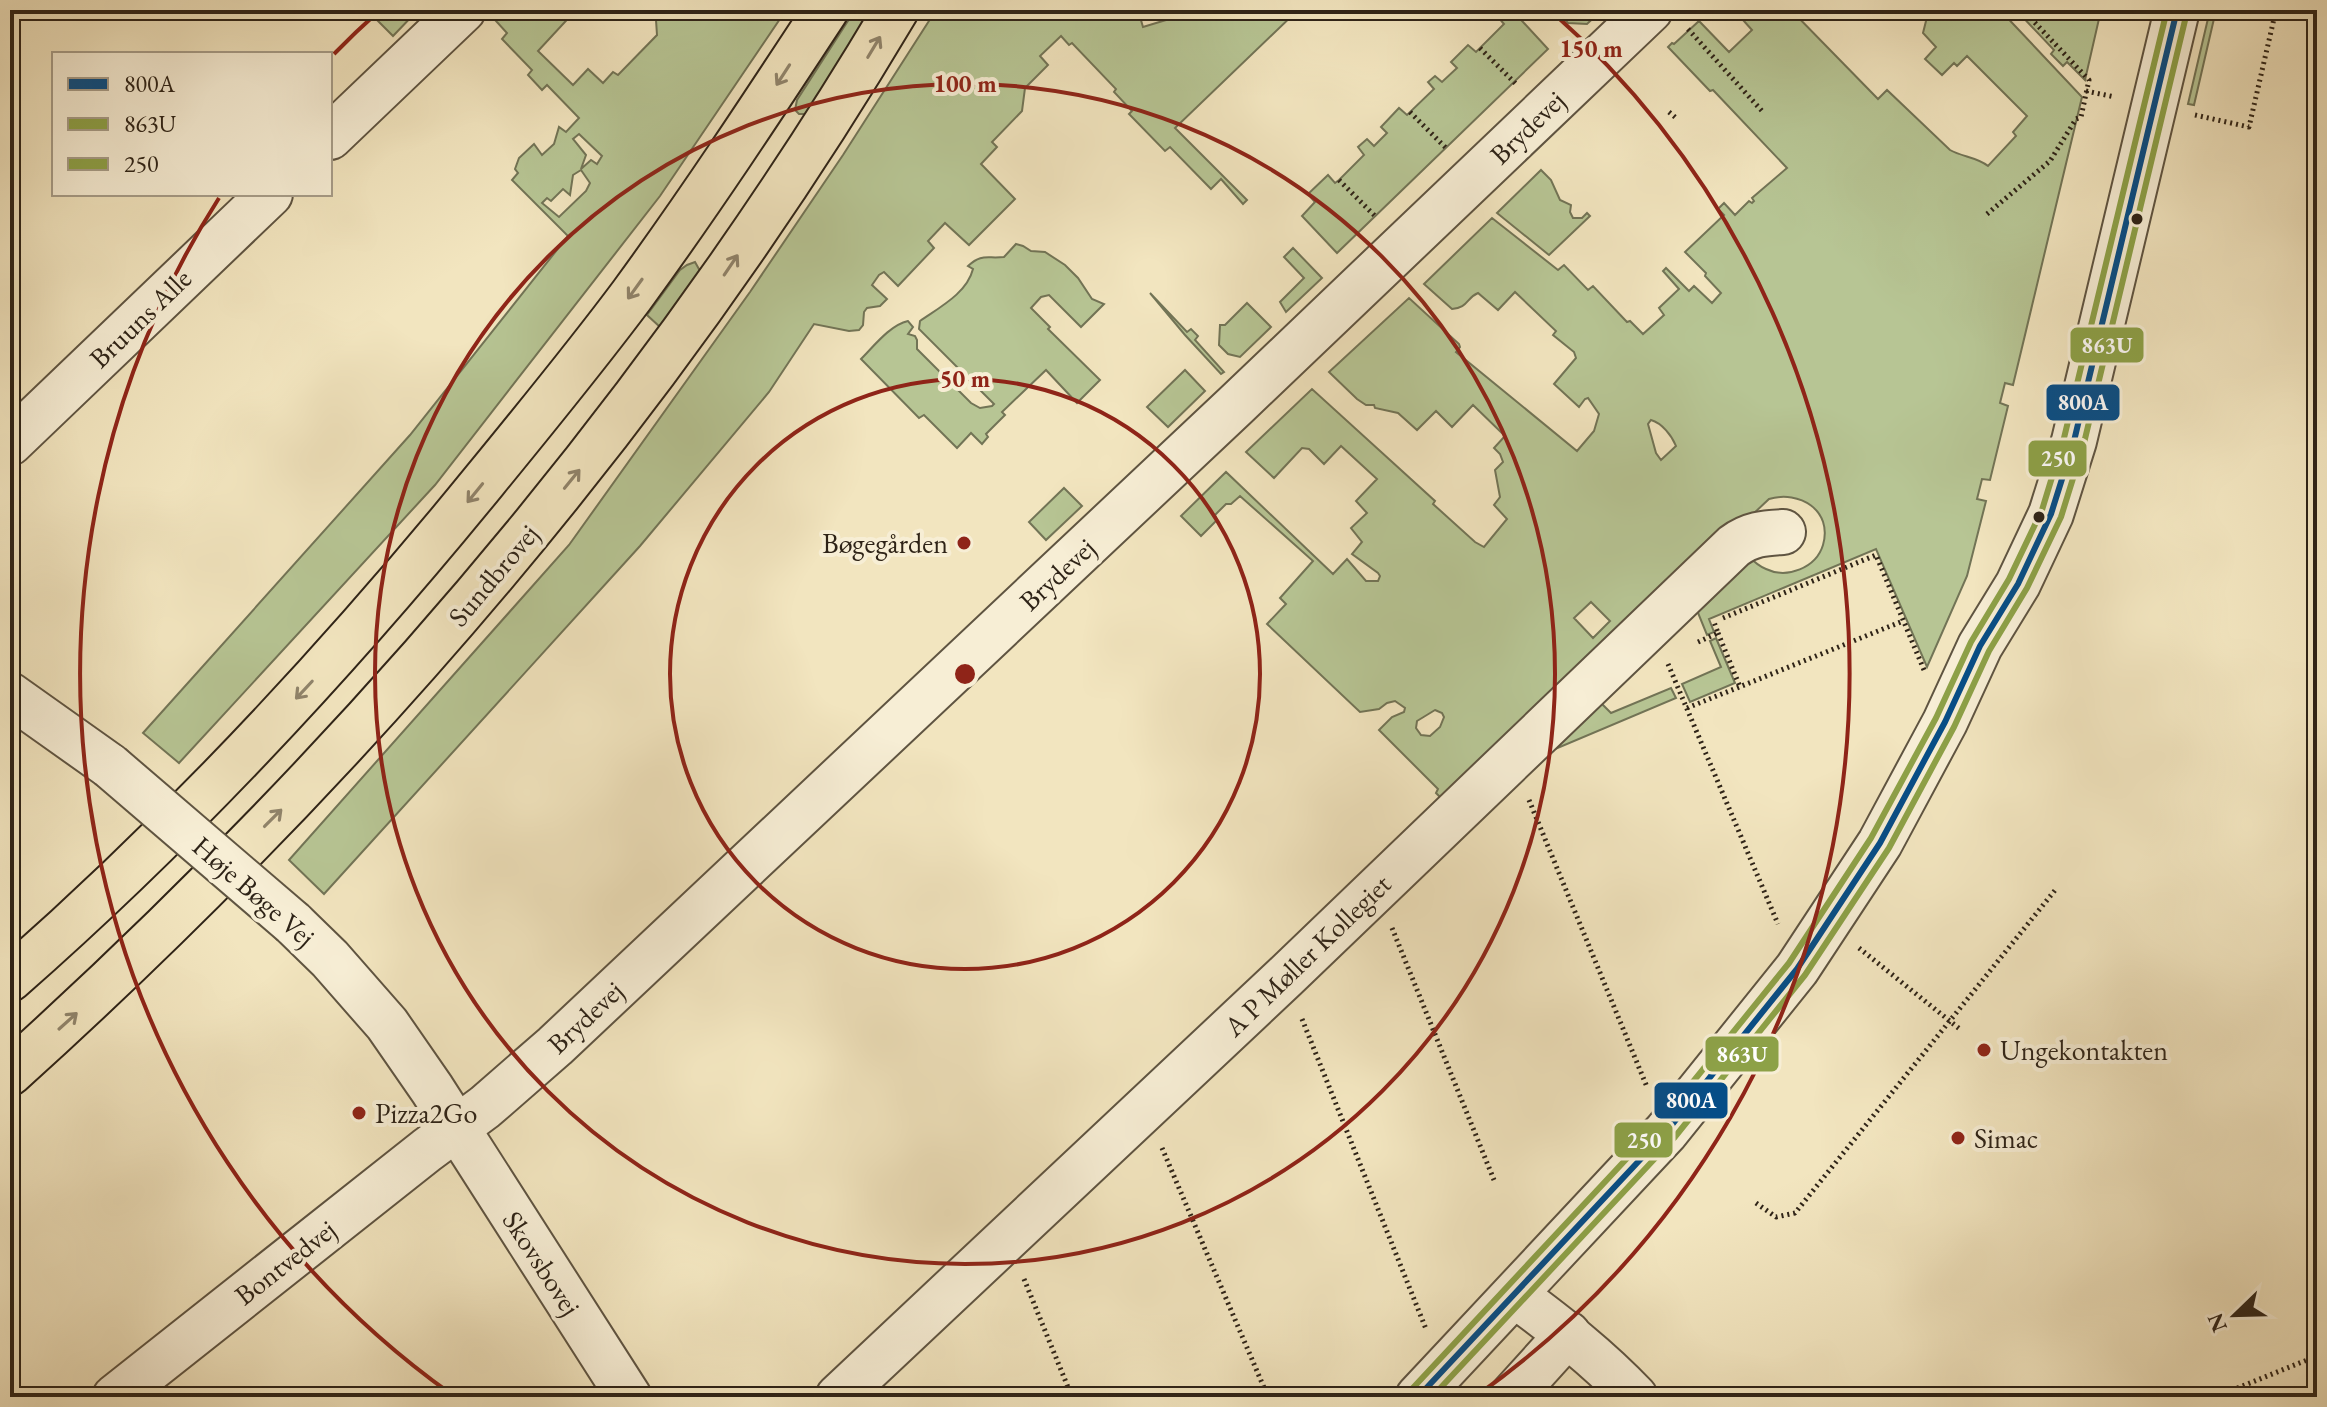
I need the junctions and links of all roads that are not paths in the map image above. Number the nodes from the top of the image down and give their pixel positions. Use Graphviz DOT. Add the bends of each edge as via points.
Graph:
graph roads {
  1 [pos="463,10"];
  2 [pos="826,10"];
  3 [pos="896,10"];
  4 [pos="1650,10"];
  5 [pos="2147,10"];
  6 [pos="2177,10"];
  7 [pos="332,135"];
  8 [pos="268,196"];
  9 [pos="10,443"];
  10 [pos="1783,532"];
  11 [pos="1980,646"];
  12 [pos="10,695"];
  13 [pos="114,883"];
  14 [pos="10,962"];
  15 [pos="10,979"];
  16 [pos="10,1073"];
  17 [pos="456,1128"];
  18 [pos="1515,1295"];
  19 [pos="1568,1334"];
  20 [pos="1430,1384"];
  21 [pos="115,1397"];
  22 [pos="629,1397"];
  23 [pos="838,1397"];
  24 [pos="1511,1397"];
  25 [pos="1635,1397"];
  1 -- 7 [label="street"];
  2 -- 13 [label="main road, one-way" via="632,294 524,432 337,654"];
  16 -- 3 [label="main road, Sundbrovej, one-way" via="88,1003 284,807 478,593 597,449 691,323"];
  4 -- 17 [label="street, Brydevej" via="566,1035"];
  5 -- 11 [label="street" via="2035,485"];
  6 -- 11 [label="street" via="2065,473 2033,556"];
  8 -- 9 [label="street, Bruuns Alle"];
  10 -- 23 [label="street, A P Møller Kollegiet" via="1741,541 1654,645 1511,758"];
  11 -- 18 [label="street" via="1880,843 1797,969 1666,1132"];
  12 -- 17 [label="street, Høje Bøge Vej, bridge" via="110,766 293,923 368,999"];
  13 -- 14 [label="main road"];
  13 -- 15 [label="main road"];
  17 -- 21 [label="street, Bontvedvej"];
  17 -- 22 [label="street, Skovsbovej"];
  18 -- 19 [label="street"];
  18 -- 20 [label="street"];
  19 -- 24 [label="street"];
  19 -- 25 [label="street"];
}
